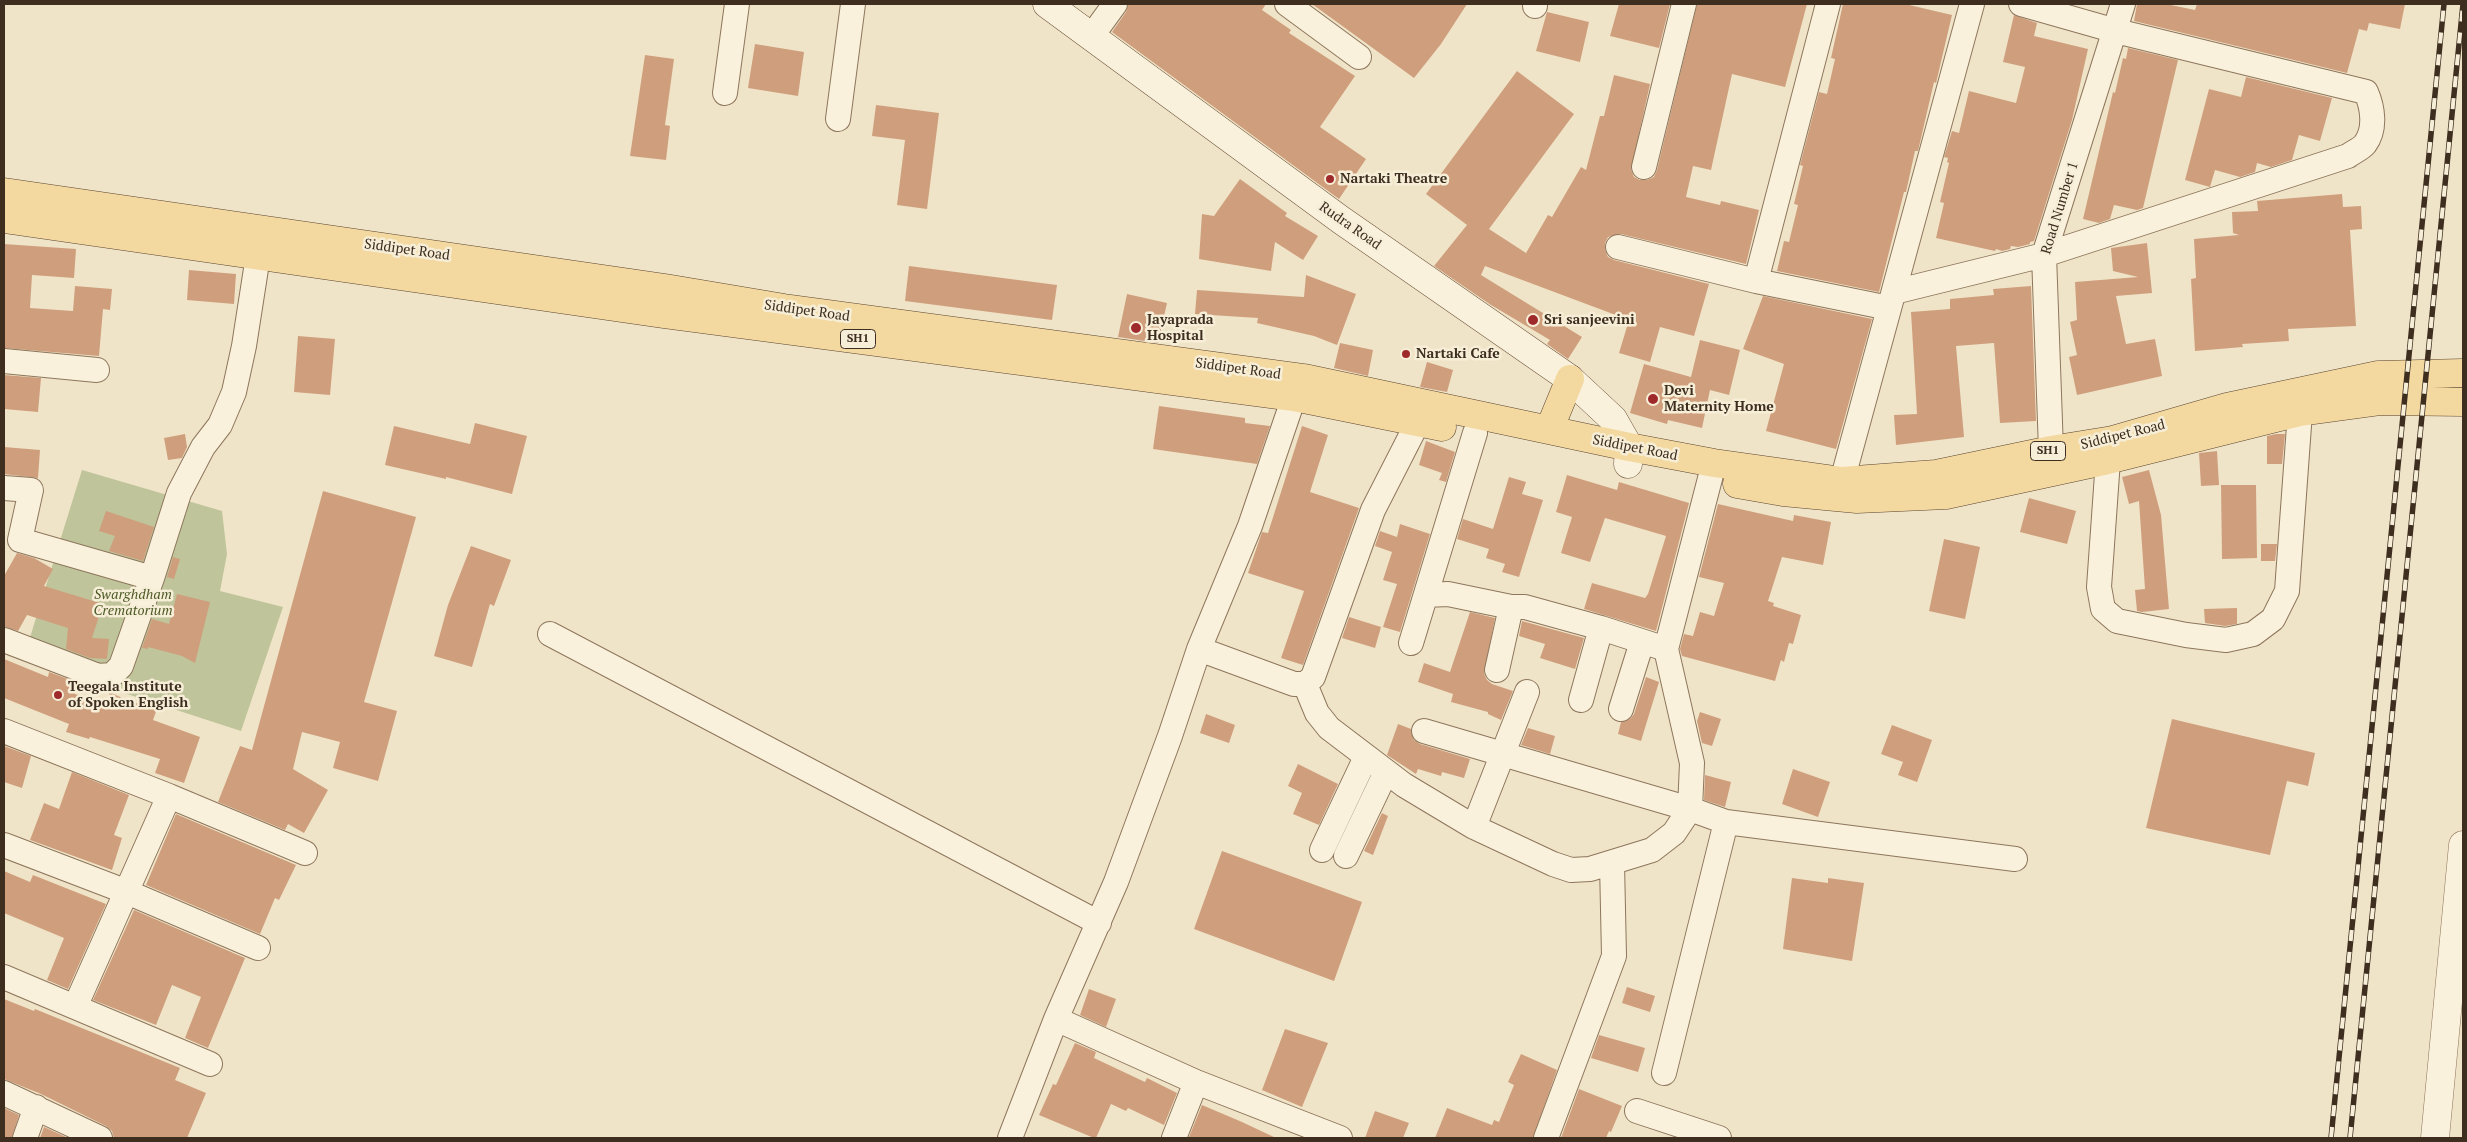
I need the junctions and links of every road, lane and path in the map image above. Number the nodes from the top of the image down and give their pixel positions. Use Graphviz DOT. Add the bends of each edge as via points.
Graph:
graph roads {
  1 [pos="737,4"];
  2 [pos="853,4"];
  3 [pos="1047,4"];
  4 [pos="1114,4"];
  5 [pos="1287,4"];
  6 [pos="1684,4"];
  7 [pos="1828,4"];
  8 [pos="1972,4"];
  9 [pos="2021,4"];
  10 [pos="2123,4"];
  11 [pos="2116,31"];
  12 [pos="1091,37"];
  13 [pos="1359,57"];
  14 [pos="725,93"];
  15 [pos="838,118"];
  16 [pos="1644,167"];
  17 [pos="4,192"];
  18 [pos="4,219"];
  19 [pos="1618,247"];
  20 [pos="2044,255"];
  21 [pos="258,256"];
  22 [pos="1756,281"];
  23 [pos="1891,300"];
  24 [pos="4,361"];
  25 [pos="96,370"];
  26 [pos="2463,373"];
  27 [pos="1570,379"];
  28 [pos="1294,397"];
  29 [pos="2463,402"];
  30 [pos="2300,412"];
  31 [pos="1418,422"];
  32 [pos="1549,430"];
  33 [pos="1475,433"];
  34 [pos="2051,450"];
  35 [pos="1628,456"];
  36 [pos="2108,460"];
  37 [pos="1711,471"];
  38 [pos="1842,480"];
  39 [pos="4,488"];
  40 [pos="152,578"];
  41 [pos="1426,595"];
  42 [pos="1511,608"];
  43 [pos="1600,628"];
  44 [pos="550,634"];
  45 [pos="4,640"];
  46 [pos="1642,642"];
  47 [pos="1411,643"];
  48 [pos="1199,649"];
  49 [pos="1666,649"];
  50 [pos="1497,670"];
  51 [pos="1305,684"];
  52 [pos="1527,692"];
  53 [pos="1580,700"];
  54 [pos="1622,709"];
  55 [pos="4,731"];
  56 [pos="1424,731"];
  57 [pos="1502,754"];
  58 [pos="1366,757"];
  59 [pos="1386,772"];
  60 [pos="169,796"];
  61 [pos="1690,810"];
  62 [pos="1726,822"];
  63 [pos="1474,827"];
  64 [pos="4,845"];
  65 [pos="2463,845"];
  66 [pos="1322,850"];
  67 [pos="305,853"];
  68 [pos="1346,856"];
  69 [pos="2015,859"];
  70 [pos="1612,863"];
  71 [pos="126,892"];
  72 [pos="1099,922"];
  73 [pos="258,948"];
  74 [pos="4,977"];
  75 [pos="75,1007"];
  76 [pos="1056,1019"];
  77 [pos="210,1064"];
  78 [pos="1664,1073"];
  79 [pos="1196,1082"];
  80 [pos="4,1093"];
  81 [pos="36,1107"];
  82 [pos="1637,1110"];
  83 [pos="1298,1130"];
  84 [pos="25,1138"];
  85 [pos="100,1138"];
  86 [pos="1011,1138"];
  87 [pos="1174,1138"];
  88 [pos="1340,1138"];
  89 [pos="1546,1138"];
  90 [pos="1720,1138"];
  91 [pos="2435,1138"];
  1 -- 14 [label="street"];
  2 -- 15 [label="street"];
  3 -- 12 [label="main road, Rudra Road"];
  4 -- 12 [label="street"];
  5 -- 13 [label="street"];
  6 -- 16 [label="street"];
  7 -- 22 [label="street"];
  8 -- 23 [label="street"];
  9 -- 11 [label="street"];
  10 -- 11 [label="street, Road Number 1"];
  11 -- 20 [label="street, Road Number 1"];
  11 -- 20 [label="street" via="2366,92 2372,117 2370,132 2364,145 2348,156"];
  12 -- 27 [label="main road, Rudra Road" via="1341,220"];
  17 -- 32 [label="main road, Siddipet Road / SH1" via="784,308 1304,378"];
  18 -- 21 [label="main road, Siddipet Road / SH1"];
  19 -- 22 [label="street"];
  20 -- 23 [label="street"];
  20 -- 34 [label="street, Road Number 1"];
  21 -- 28 [label="main road, Siddipet Road / SH1"];
  21 -- 40 [label="street" via="234,392 220,425 203,447 179,493"];
  22 -- 23 [label="street"];
  23 -- 38 [label="street"];
  24 -- 25 [label="street"];
  26 -- 34 [label="main road, Siddipet Road / SH1" via="2378,375 2227,407 2113,440"];
  27 -- 32 [label="main road"];
  27 -- 35 [label="main road, Rudra Road" via="1613,419"];
  28 -- 31 [label="main road, Siddipet Road / SH1"];
  28 -- 48 [label="street" via="1250,526"];
  29 -- 30 [label="main road, Siddipet Road / SH1" via="2381,401"];
  30 -- 36 [label="main road, Siddipet Road / SH1"];
  30 -- 36 [label="street" via="2287,591 2273,619 2253,634 2226,640 2186,635 2117,621 2103,609 2099,587"];
  31 -- 33 [label="main road, Siddipet Road / SH1"];
  31 -- 51 [label="street" via="1373,510 1313,678"];
  32 -- 35 [label="main road, Siddipet Road / SH1"];
  33 -- 35 [label="main road, Siddipet Road / SH1"];
  33 -- 41 [label="street"];
  34 -- 38 [label="main road, Siddipet Road / SH1" via="1936,474"];
  35 -- 37 [label="main road, Siddipet Road / SH1"];
  36 -- 37 [label="main road, Siddipet Road / SH1" via="1946,495 1857,499 1783,492"];
  37 -- 38 [label="main road, Siddipet Road / SH1"];
  37 -- 49 [label="street"];
  39 -- 40 [label="street" via="31,490 20,540"];
  40 -- 45 [label="street" via="121,666 112,675 98,676"];
  41 -- 42 [label="street" via="1448,594"];
  41 -- 47 [label="street"];
  42 -- 43 [label="street" via="1525,607"];
  42 -- 50 [label="street"];
  43 -- 46 [label="street"];
  43 -- 53 [label="street"];
  44 -- 72 [label="street"];
  46 -- 49 [label="street"];
  46 -- 54 [label="street"];
  48 -- 51 [label="street" via="1294,684"];
  48 -- 72 [label="street" via="1167,745"];
  49 -- 61 [label="street" via="1692,763"];
  51 -- 58 [label="street" via="1317,713 1328,728"];
  52 -- 57 [label="street"];
  55 -- 60 [label="street"];
  56 -- 57 [label="street"];
  57 -- 61 [label="street"];
  57 -- 63 [label="street"];
  58 -- 59 [label="street"];
  58 -- 66 [label="street"];
  59 -- 63 [label="street"];
  59 -- 68 [label="street"];
  60 -- 67 [label="street"];
  60 -- 71 [label="street"];
  61 -- 62 [label="street"];
  61 -- 70 [label="street" via="1674,833 1652,850"];
  62 -- 69 [label="street"];
  62 -- 78 [label="street"];
  63 -- 70 [label="street" via="1571,870"];
  64 -- 71 [label="street"];
  65 -- 91 [label="main road"];
  70 -- 89 [label="street" via="1614,956"];
  71 -- 73 [label="street"];
  71 -- 75 [label="street"];
  72 -- 76 [label="street"];
  74 -- 75 [label="street"];
  75 -- 77 [label="street"];
  76 -- 79 [label="street"];
  76 -- 86 [label="street"];
  79 -- 83 [label="street"];
  79 -- 87 [label="street"];
  80 -- 81 [label="street"];
  81 -- 84 [label="street"];
  81 -- 85 [label="street"];
  82 -- 90 [label="street"];
  83 -- 88 [label="street"];
}
